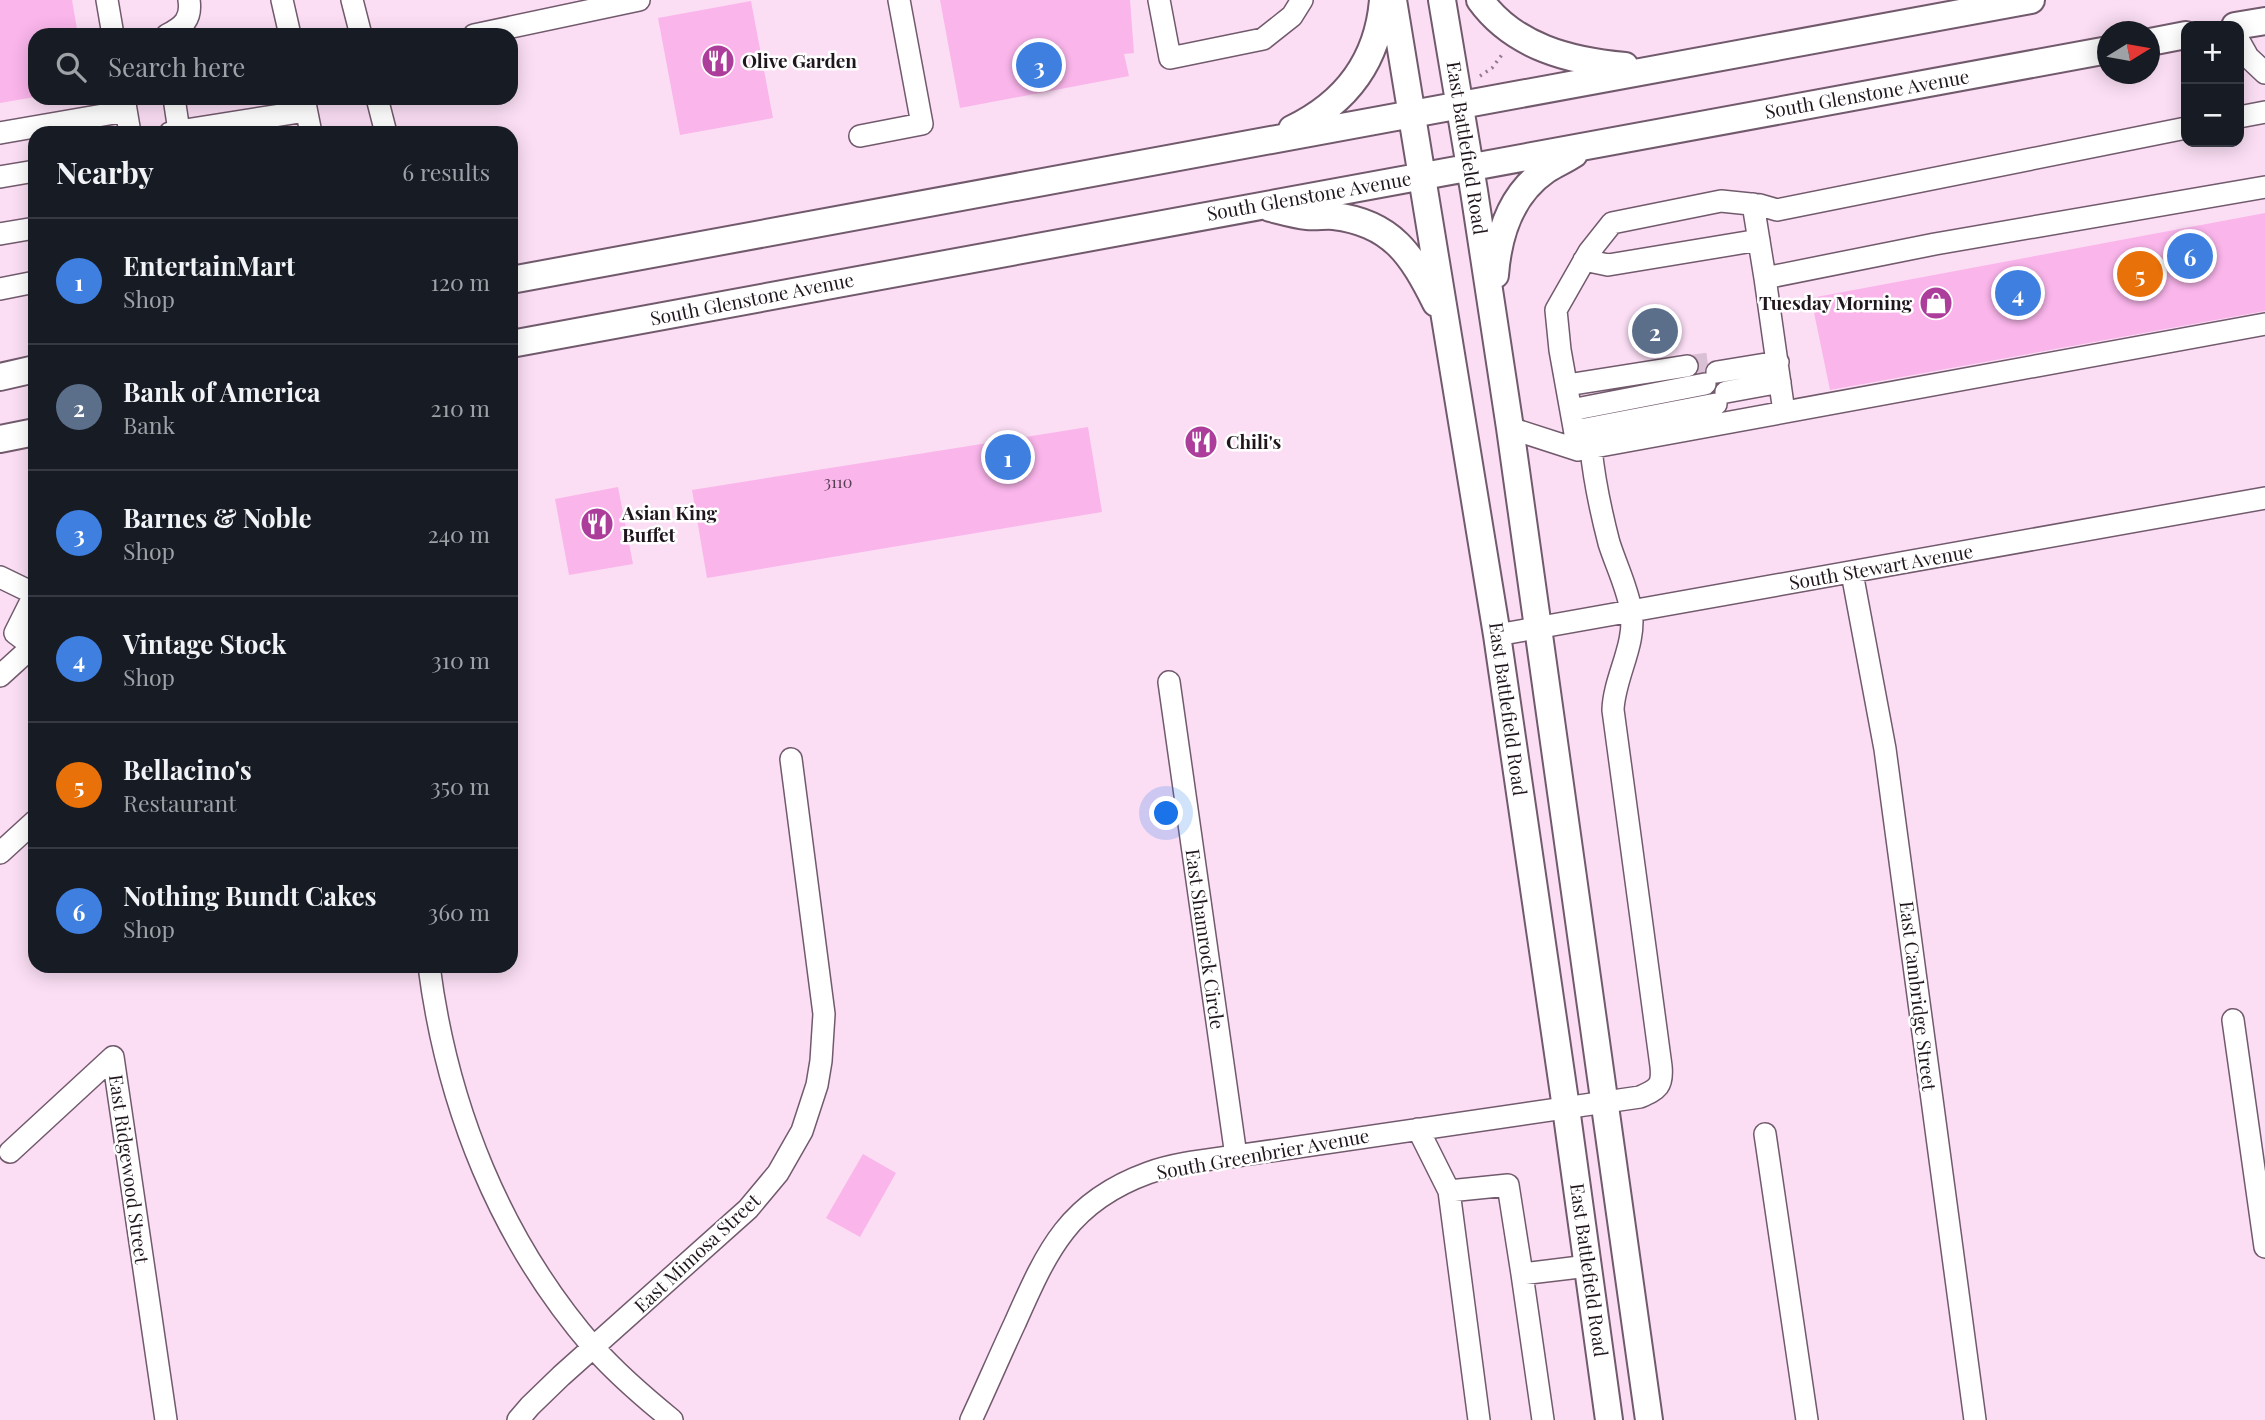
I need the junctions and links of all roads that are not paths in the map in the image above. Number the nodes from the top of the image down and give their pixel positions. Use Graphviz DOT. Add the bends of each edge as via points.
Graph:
graph roads {
  1 [pos="107,0"];
  2 [pos="189,0"];
  3 [pos="282,0"];
  4 [pos="352,0"];
  5 [pos="639,0"];
  6 [pos="899,0"];
  7 [pos="1159,0"];
  8 [pos="1302,0"];
  9 [pos="1383,0"];
  10 [pos="1393,0"];
  11 [pos="1442,0"];
  12 [pos="1480,0"];
  13 [pos="2031,0"];
  14 [pos="2265,21"];
  15 [pos="2244,24"];
  16 [pos="112,28"];
  17 [pos="182,28"];
  18 [pos="288,28"];
  19 [pos="359,28"];
  20 [pos="507,28"];
  21 [pos="2181,36"];
  22 [pos="2160,40"];
  23 [pos="2244,50"];
  24 [pos="2097,52"];
  25 [pos="1654,69"];
  26 [pos="2265,73"];
  27 [pos="1460,104"];
  28 [pos="125,105"];
  29 [pos="174,105"];
  30 [pos="300,105"];
  31 [pos="305,105"];
  32 [pos="379,105"];
  33 [pos="2265,112"];
  34 [pos="1412,113"];
  35 [pos="2244,116"];
  36 [pos="34,126"];
  37 [pos="129,126"];
  38 [pos="174,126"];
  39 [pos="202,126"];
  40 [pos="310,126"];
  41 [pos="384,126"];
  42 [pos="28,128"];
  43 [pos="2181,129"];
  44 [pos="0,134"];
  45 [pos="860,136"];
  46 [pos="1262,143"];
  47 [pos="1587,145"];
  48 [pos="1470,167"];
  49 [pos="28,172"];
  50 [pos="1423,175"];
  51 [pos="0,177"];
  52 [pos="2265,187"];
  53 [pos="1753,204"];
  54 [pos="1258,205"];
  55 [pos="28,229"];
  56 [pos="0,234"];
  57 [pos="1759,240"];
  58 [pos="1584,260"];
  59 [pos="519,276"];
  60 [pos="1765,278"];
  61 [pos="28,283"];
  62 [pos="0,289"];
  63 [pos="1492,305"];
  64 [pos="2265,324"];
  65 [pos="1447,326"];
  66 [pos="522,342"];
  67 [pos="28,371"];
  68 [pos="0,377"];
  69 [pos="1780,378"];
  70 [pos="1713,383"];
  71 [pos="1575,420"];
  72 [pos="1510,428"];
  73 [pos="28,433"];
  74 [pos="0,439"];
  75 [pos="2265,498"];
  76 [pos="1852,573"];
  77 [pos="0,577"];
  78 [pos="28,590"];
  79 [pos="28,602"];
  80 [pos="1632,611"];
  81 [pos="7,627"];
  82 [pos="1537,628"];
  83 [pos="1497,635"];
  84 [pos="28,643"];
  85 [pos="28,652"];
  86 [pos="0,676"];
  87 [pos="1168,682"];
  88 [pos="791,759"];
  89 [pos="28,827"];
  90 [pos="0,853"];
  91 [pos="430,973"];
  92 [pos="2233,1020"];
  93 [pos="1605,1102"];
  94 [pos="1566,1108"];
  95 [pos="1418,1129"];
  96 [pos="1765,1134"];
  97 [pos="10,1152"];
  98 [pos="1236,1156"];
  99 [pos="1448,1191"];
  100 [pos="2265,1247"];
  101 [pos="1588,1266"];
  102 [pos="1522,1274"];
  103 [pos="594,1348"];
  104 [pos="166,1420"];
  105 [pos="519,1420"];
  106 [pos="672,1420"];
  107 [pos="971,1420"];
  108 [pos="1479,1420"];
  109 [pos="1543,1420"];
  110 [pos="1609,1420"];
  111 [pos="1649,1420"];
  112 [pos="1807,1420"];
  113 [pos="1975,1420"];
  1 -- 16 [label="street"];
  2 -- 17 [label="street" via="191,11"];
  3 -- 18 [label="street"];
  4 -- 19 [label="street"];
  5 -- 20 [label="street"];
  6 -- 45 [label="street" via="922,124"];
  7 -- 8 [label="street" via="1170,58 1263,39 1292,16"];
  9 -- 46 [label="main road" via="1371,54 1338,100 1316,118"];
  10 -- 34 [label="main road, East Battlefield Road"];
  11 -- 27 [label="main road, East Battlefield Road"];
  12 -- 25 [label="main road" via="1515,35 1537,46 1602,64"];
  13 -- 25 [label="main road"];
  14 -- 15 [label="main road"];
  21 -- 22 [label="main road"];
  23 -- 26 [label="street"];
  24 -- 47 [label="main road, South Glenstone Avenue"];
  25 -- 27 [label="main road"];
  27 -- 34 [label="main road"];
  27 -- 48 [label="main road, East Battlefield Road"];
  28 -- 36 [label="street"];
  28 -- 37 [label="street"];
  29 -- 38 [label="street"];
  30 -- 39 [label="street"];
  31 -- 40 [label="street"];
  32 -- 41 [label="street"];
  33 -- 35 [label="street"];
  34 -- 46 [label="main road"];
  34 -- 50 [label="main road, East Battlefield Road"];
  42 -- 44 [label="street"];
  43 -- 53 [label="street" via="1777,210"];
  46 -- 59 [label="main road"];
  47 -- 48 [label="main road, South Glenstone Avenue"];
  47 -- 63 [label="main road" via="1545,171 1513,204 1499,246"];
  48 -- 50 [label="main road, South Glenstone Avenue"];
  48 -- 63 [label="main road, East Battlefield Road"];
  49 -- 51 [label="street"];
  50 -- 54 [label="main road, South Glenstone Avenue"];
  50 -- 65 [label="main road, East Battlefield Road"];
  52 -- 60 [label="street"];
  53 -- 57 [label="street"];
  53 -- 58 [label="street" via="1721,201 1612,223"];
  54 -- 65 [label="main road" via="1307,216 1334,216 1379,230 1399,243 1420,271"];
  54 -- 66 [label="main road, South Glenstone Avenue"];
  55 -- 56 [label="street"];
  57 -- 58 [label="street" via="1608,265"];
  57 -- 60 [label="street"];
  58 -- 71 [label="street" via="1556,310"];
  60 -- 69 [label="street"];
  61 -- 62 [label="street"];
  63 -- 72 [label="main road, East Battlefield Road"];
  64 -- 69 [label="street"];
  65 -- 83 [label="main road, East Battlefield Road"];
  67 -- 68 [label="main road"];
  69 -- 70 [label="street"];
  69 -- 70 [label="street"];
  69 -- 71 [label="street"];
  70 -- 71 [label="street"];
  70 -- 71 [label="street"];
  71 -- 72 [label="street"];
  71 -- 80 [label="street"];
  72 -- 82 [label="main road, East Battlefield Road"];
  73 -- 74 [label="main road"];
  75 -- 76 [label="street, South Stewart Avenue"];
  76 -- 80 [label="street, South Stewart Avenue"];
  76 -- 113 [label="street, East Cambridge Street" via="1885,749"];
  77 -- 78 [label="street"];
  79 -- 81 [label="street"];
  80 -- 82 [label="street, South Stewart Avenue"];
  80 -- 93 [label="street, South Greenbrier Avenue" via="1613,710 1662,1077 1659,1086 1640,1097"];
  81 -- 84 [label="street"];
  82 -- 83 [label="street, South Stewart Avenue"];
  82 -- 93 [label="main road, East Battlefield Road"];
  83 -- 94 [label="main road, East Battlefield Road"];
  85 -- 86 [label="street"];
  87 -- 98 [label="street, East Shamrock Circle"];
  88 -- 103 [label="street, East Mimosa Street" via="824,1014 821,1061 810,1108 791,1153 748,1209"];
  89 -- 90 [label="street"];
  91 -- 103 [label="street" via="443,1053 483,1170 543,1280"];
  92 -- 100 [label="street"];
  93 -- 94 [label="street, South Greenbrier Avenue"];
  93 -- 111 [label="main road, East Battlefield Road"];
  94 -- 95 [label="street, South Greenbrier Avenue"];
  94 -- 101 [label="main road, East Battlefield Road"];
  95 -- 98 [label="street, South Greenbrier Avenue"];
  95 -- 99 [label="street"];
  96 -- 112 [label="street"];
  97 -- 104 [label="street, East Ridgewood Street" via="113,1057"];
  98 -- 107 [label="street, South Greenbrier Avenue" via="1149,1173 1096,1201 1067,1226 1045,1255"];
  99 -- 102 [label="street" via="1508,1185"];
  99 -- 108 [label="street"];
  101 -- 102 [label="street"];
  101 -- 110 [label="main road, East Battlefield Road"];
  102 -- 109 [label="street"];
  103 -- 105 [label="street, East Mimosa Street"];
  103 -- 106 [label="street"];
}
